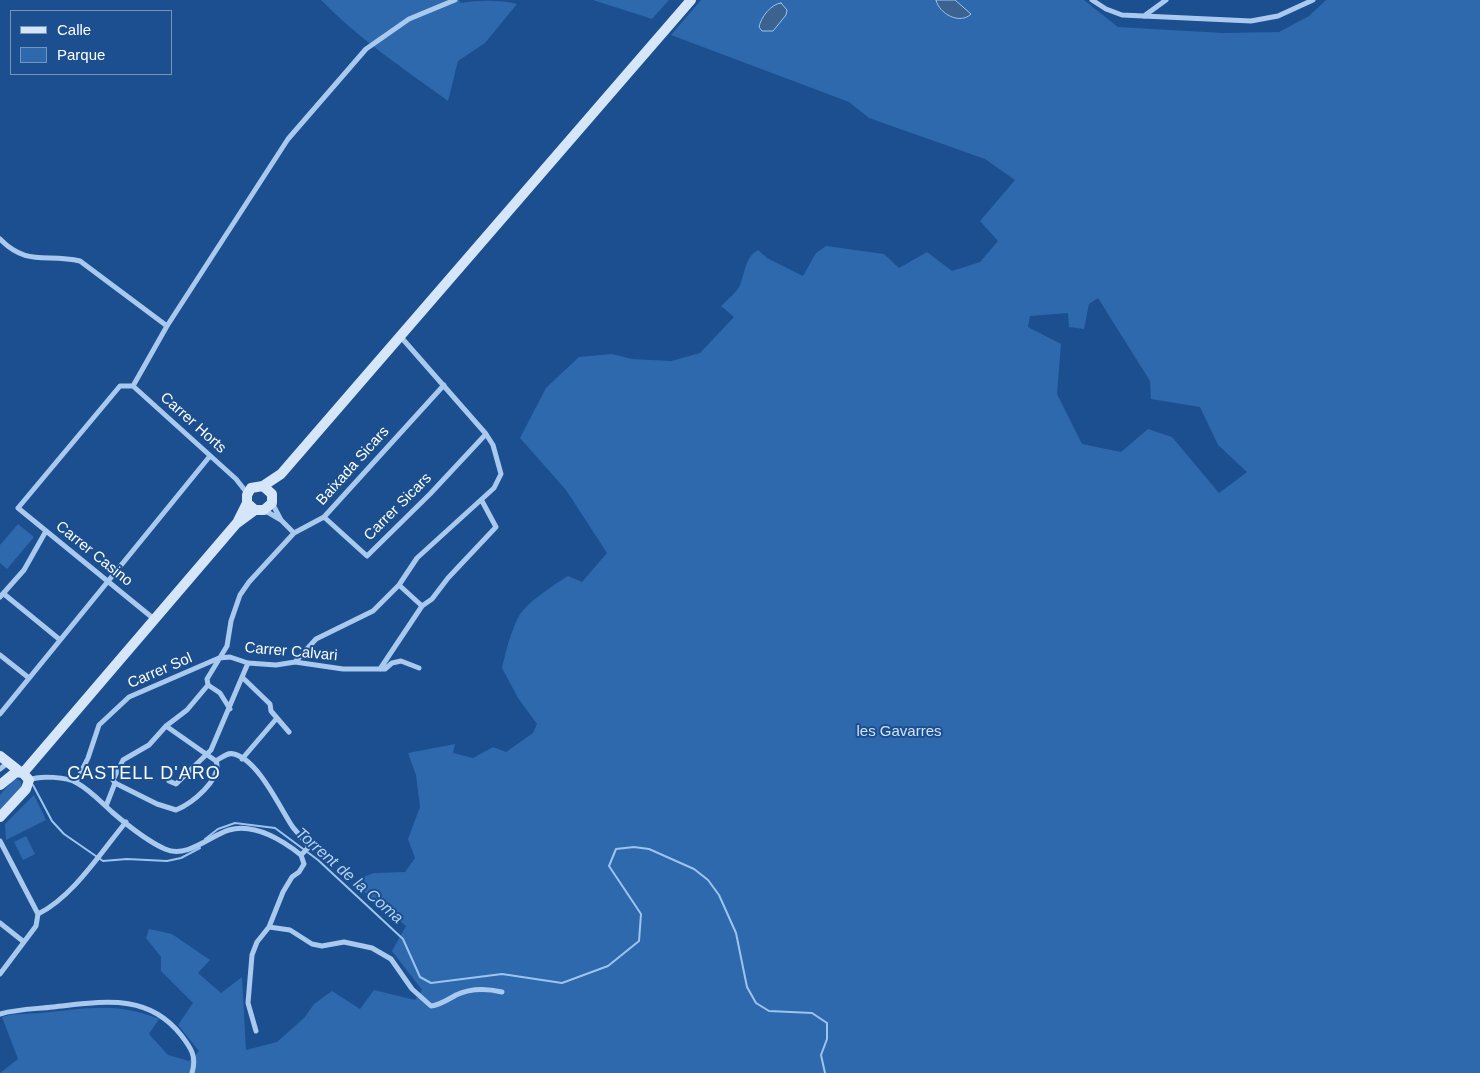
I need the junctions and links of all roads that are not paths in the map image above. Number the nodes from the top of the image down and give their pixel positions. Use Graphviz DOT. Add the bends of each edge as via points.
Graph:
graph roads {
  1 [pos="455,0"];
  2 [pos="691,0"];
  3 [pos="1092,0"];
  4 [pos="1166,0"];
  5 [pos="1313,0"];
  6 [pos="1144,17"];
  7 [pos="0,239"];
  8 [pos="168,326"];
  9 [pos="400,336"];
  10 [pos="444,385"];
  11 [pos="133,386"];
  12 [pos="486,434"];
  13 [pos="210,456"];
  14 [pos="259,498"];
  15 [pos="482,501"];
  16 [pos="324,517"];
  17 [pos="281,520"];
  18 [pos="46,532"];
  19 [pos="294,533"];
  20 [pos="107,581"];
  21 [pos="399,585"];
  22 [pos="2,595"];
  23 [pos="422,606"];
  24 [pos="154,620"];
  25 [pos="59,640"];
  26 [pos="227,646"];
  27 [pos="0,655"];
  28 [pos="230,657"];
  29 [pos="219,658"];
  30 [pos="295,662"];
  31 [pos="248,663"];
  32 [pos="420,668"];
  33 [pos="380,669"];
  34 [pos="30,678"];
  35 [pos="243,678"];
  36 [pos="208,685"];
  37 [pos="230,709"];
  38 [pos="0,714"];
  39 [pos="277,718"];
  40 [pos="166,726"];
  41 [pos="289,732"];
  42 [pos="205,753"];
  43 [pos="242,759"];
  44 [pos="216,761"];
  45 [pos="2,762"];
  46 [pos="24,775"];
  47 [pos="169,781"];
  48 [pos="3,782"];
  49 [pos="76,782"];
  50 [pos="114,783"];
  51 [pos="106,806"];
  52 [pos="0,818"];
  53 [pos="126,822"];
  54 [pos="0,840"];
  55 [pos="302,854"];
  56 [pos="38,914"];
  57 [pos="0,924"];
  58 [pos="269,927"];
  59 [pos="24,942"];
  60 [pos="0,974"];
  61 [pos="502,992"];
  62 [pos="0,1014"];
  63 [pos="256,1031"];
  64 [pos="192,1073"];
  1 -- 8 [label="street" via="409,19 362,52 288,139"];
  2 -- 9 [label="street"];
  3 -- 6 [label="street" via="1122,15"];
  4 -- 6 [label="street"];
  5 -- 6 [label="street" via="1278,16 1251,21"];
  7 -- 8 [label="street" via="20,255 80,261"];
  8 -- 11 [label="street"];
  9 -- 10 [label="street"];
  9 -- 14 [label="street"];
  10 -- 12 [label="street"];
  10 -- 16 [label="street, Baixada Sicars"];
  11 -- 13 [label="street, Carrer Horts"];
  11 -- 18 [label="street, Carrer Casino" via="120,386 18,508"];
  12 -- 15 [label="street" via="493,445 501,474"];
  12 -- 16 [label="street, Carrer Sicars" via="366,556"];
  13 -- 14 [label="street, Carrer Horts"];
  13 -- 20 [label="street"];
  14 -- 17 [label="street, Carrer Horts"];
  14 -- 17 [label="street, Carrer Horts"];
  14 -- 24 [label="street"];
  15 -- 21 [label="street" via="417,558"];
  15 -- 23 [label="street" via="496,527 432,599"];
  16 -- 19 [label="street, Baixada Sicars"];
  17 -- 19 [label="street, Carrer Horts"];
  18 -- 20 [label="street, Carrer Casino"];
  18 -- 22 [label="street" via="24,570"];
  19 -- 26 [label="street, Baixada Sicars" via="240,595"];
  20 -- 24 [label="street, Carrer Casino"];
  20 -- 25 [label="street"];
  21 -- 23 [label="street"];
  21 -- 30 [label="street" via="365,616 316,639"];
  22 -- 25 [label="street"];
  23 -- 33 [label="street"];
  24 -- 46 [label="street"];
  25 -- 34 [label="street"];
  26 -- 28 [label="street, Carrer Calvari"];
  26 -- 29 [label="street, Baixada Sicars"];
  27 -- 34 [label="street"];
  28 -- 29 [label="street, Carrer Sol"];
  28 -- 31 [label="street, Carrer Calvari"];
  29 -- 36 [label="street, Baixada Sicars" via="207,680"];
  29 -- 49 [label="street, Carrer Sol" via="128,697 99,726"];
  30 -- 31 [label="street, Carrer Calvari" via="276,665"];
  30 -- 33 [label="street, Carrer Calvari" via="343,669"];
  31 -- 35 [label="street"];
  32 -- 33 [label="street, Carrer Calvari" via="401,661"];
  34 -- 38 [label="street"];
  35 -- 37 [label="street"];
  35 -- 39 [label="street" via="270,704"];
  36 -- 37 [label="street" via="220,693"];
  36 -- 40 [label="street, Baixada Sicars" via="187,710"];
  37 -- 42 [label="street" via="211,750"];
  39 -- 41 [label="street"];
  39 -- 43 [label="street"];
  40 -- 42 [label="street"];
  40 -- 50 [label="street, Baixada Sicars" via="149,745 123,760"];
  42 -- 44 [label="street"];
  42 -- 47 [label="street" via="176,784"];
  43 -- 44 [label="street" via="228,754"];
  43 -- 55 [label="street" via="270,787 292,826 309,847"];
  44 -- 50 [label="street" via="219,767 215,780 176,810"];
  45 -- 46 [label="street"];
  45 -- 48 [label="street"];
  46 -- 48 [label="street"];
  46 -- 49 [label="street"];
  46 -- 52 [label="street" via="26,789"];
  49 -- 51 [label="street"];
  50 -- 51 [label="street, Baixada Sicars"];
  51 -- 53 [label="street"];
  53 -- 55 [label="street" via="166,850 181,851 208,842 228,830 256,830"];
  53 -- 56 [label="street" via="61,898"];
  54 -- 56 [label="street"];
  55 -- 58 [label="street" via="304,864 283,892"];
  56 -- 59 [label="street" via="36,926"];
  57 -- 59 [label="street"];
  58 -- 61 [label="street" via="290,930 312,944 322,946 344,942 372,948 391,959 412,989 431,1006 471,989 488,988"];
  58 -- 63 [label="street" via="257,942 250,966 248,1003"];
  59 -- 60 [label="street"];
  62 -- 64 [label="street" via="91,1002 137,1005 172,1024 194,1054"];
}
